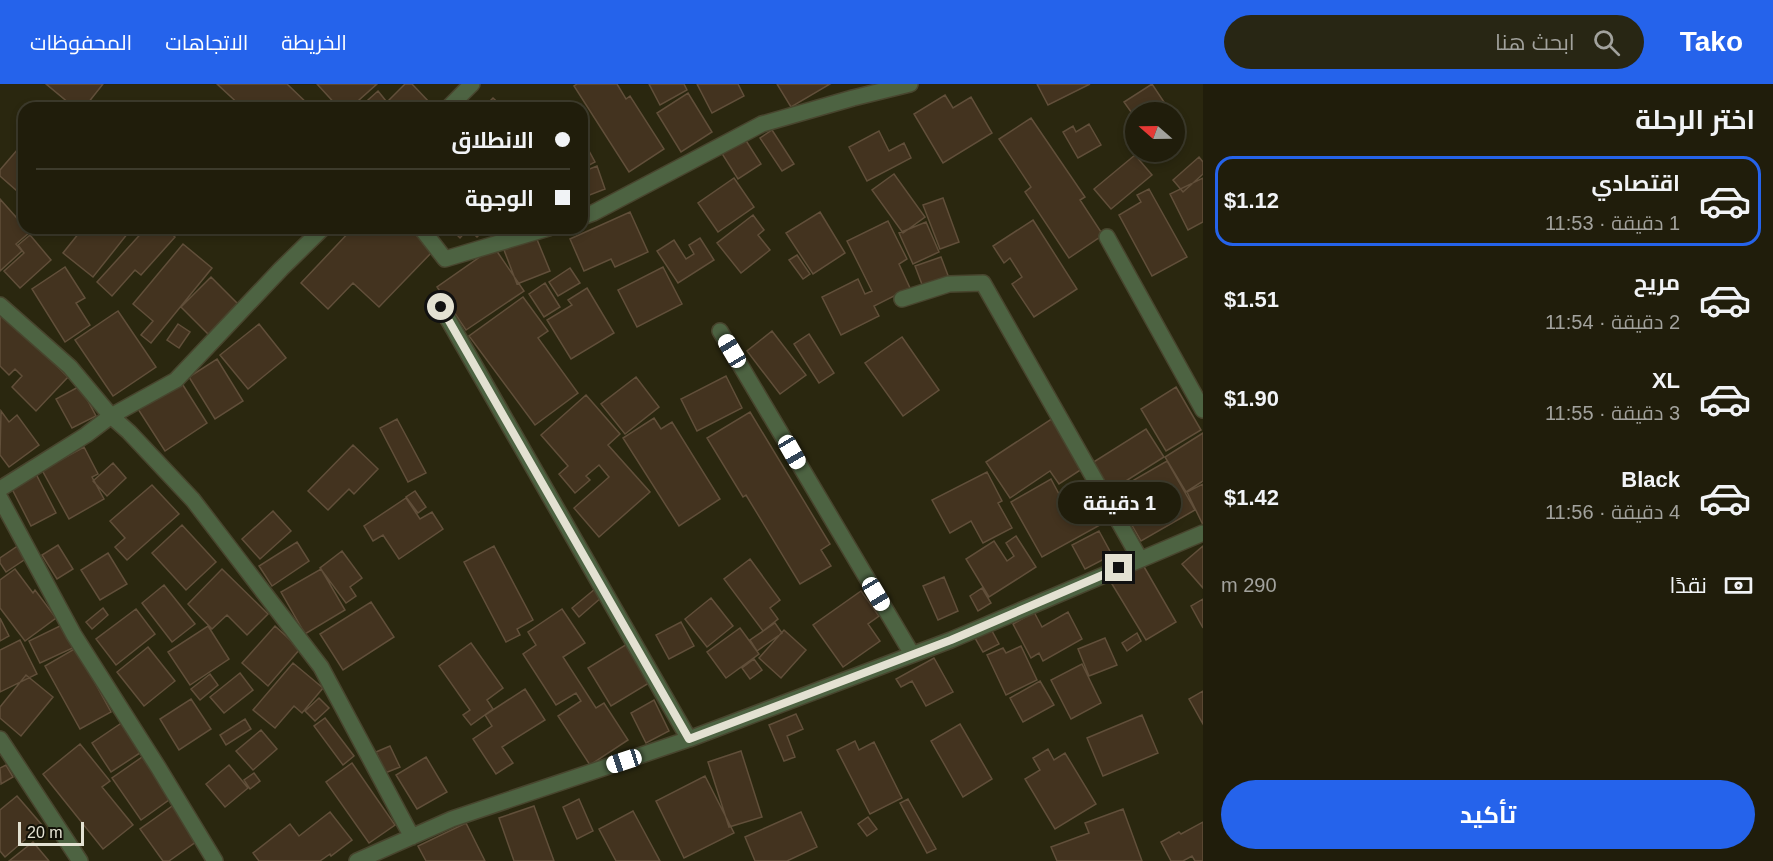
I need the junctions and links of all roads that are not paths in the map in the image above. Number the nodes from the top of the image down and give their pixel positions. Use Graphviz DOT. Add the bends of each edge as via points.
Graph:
graph roads {
  1 [pos="472,84"];
  2 [pos="845,84"];
  3 [pos="910,84"];
  4 [pos="853,98"];
  5 [pos="454,102"];
  6 [pos="588,215"];
  7 [pos="317,234"];
  8 [pos="426,234"];
  9 [pos="530,234"];
  10 [pos="1107,237"];
  11 [pos="902,300"];
  12 [pos="0,305"];
  13 [pos="441,307"];
  14 [pos="720,331"];
  15 [pos="1203,410"];
  16 [pos="111,416"];
  17 [pos="0,489"];
  18 [pos="0,498"];
  19 [pos="1203,533"];
  20 [pos="1140,559"];
  21 [pos="912,654"];
  22 [pos="0,739"];
  23 [pos="689,739"];
  24 [pos="412,837"];
  25 [pos="80,861"];
  26 [pos="215,861"];
  27 [pos="357,861"];
  1 -- 5 [label="street"];
  2 -- 4 [label="street"];
  3 -- 4 [label="street"];
  4 -- 6 [label="street" via="762,124"];
  7 -- 16 [label="street" via="176,380"];
  8 -- 9 [label="street" via="445,260"];
  10 -- 15 [label="street"];
  11 -- 20 [label="street" via="949,284 983,283"];
  12 -- 16 [label="street" via="70,367"];
  13 -- 23 [label="street"];
  14 -- 21 [label="street"];
  16 -- 17 [label="street"];
  16 -- 24 [label="street" via="193,500 321,667"];
  18 -- 26 [label="street" via="74,635"];
  19 -- 20 [label="street"];
  20 -- 21 [label="street"];
  21 -- 23 [label="street"];
  22 -- 25 [label="street"];
  23 -- 24 [label="street" via="452,819"];
  24 -- 27 [label="street"];
}
